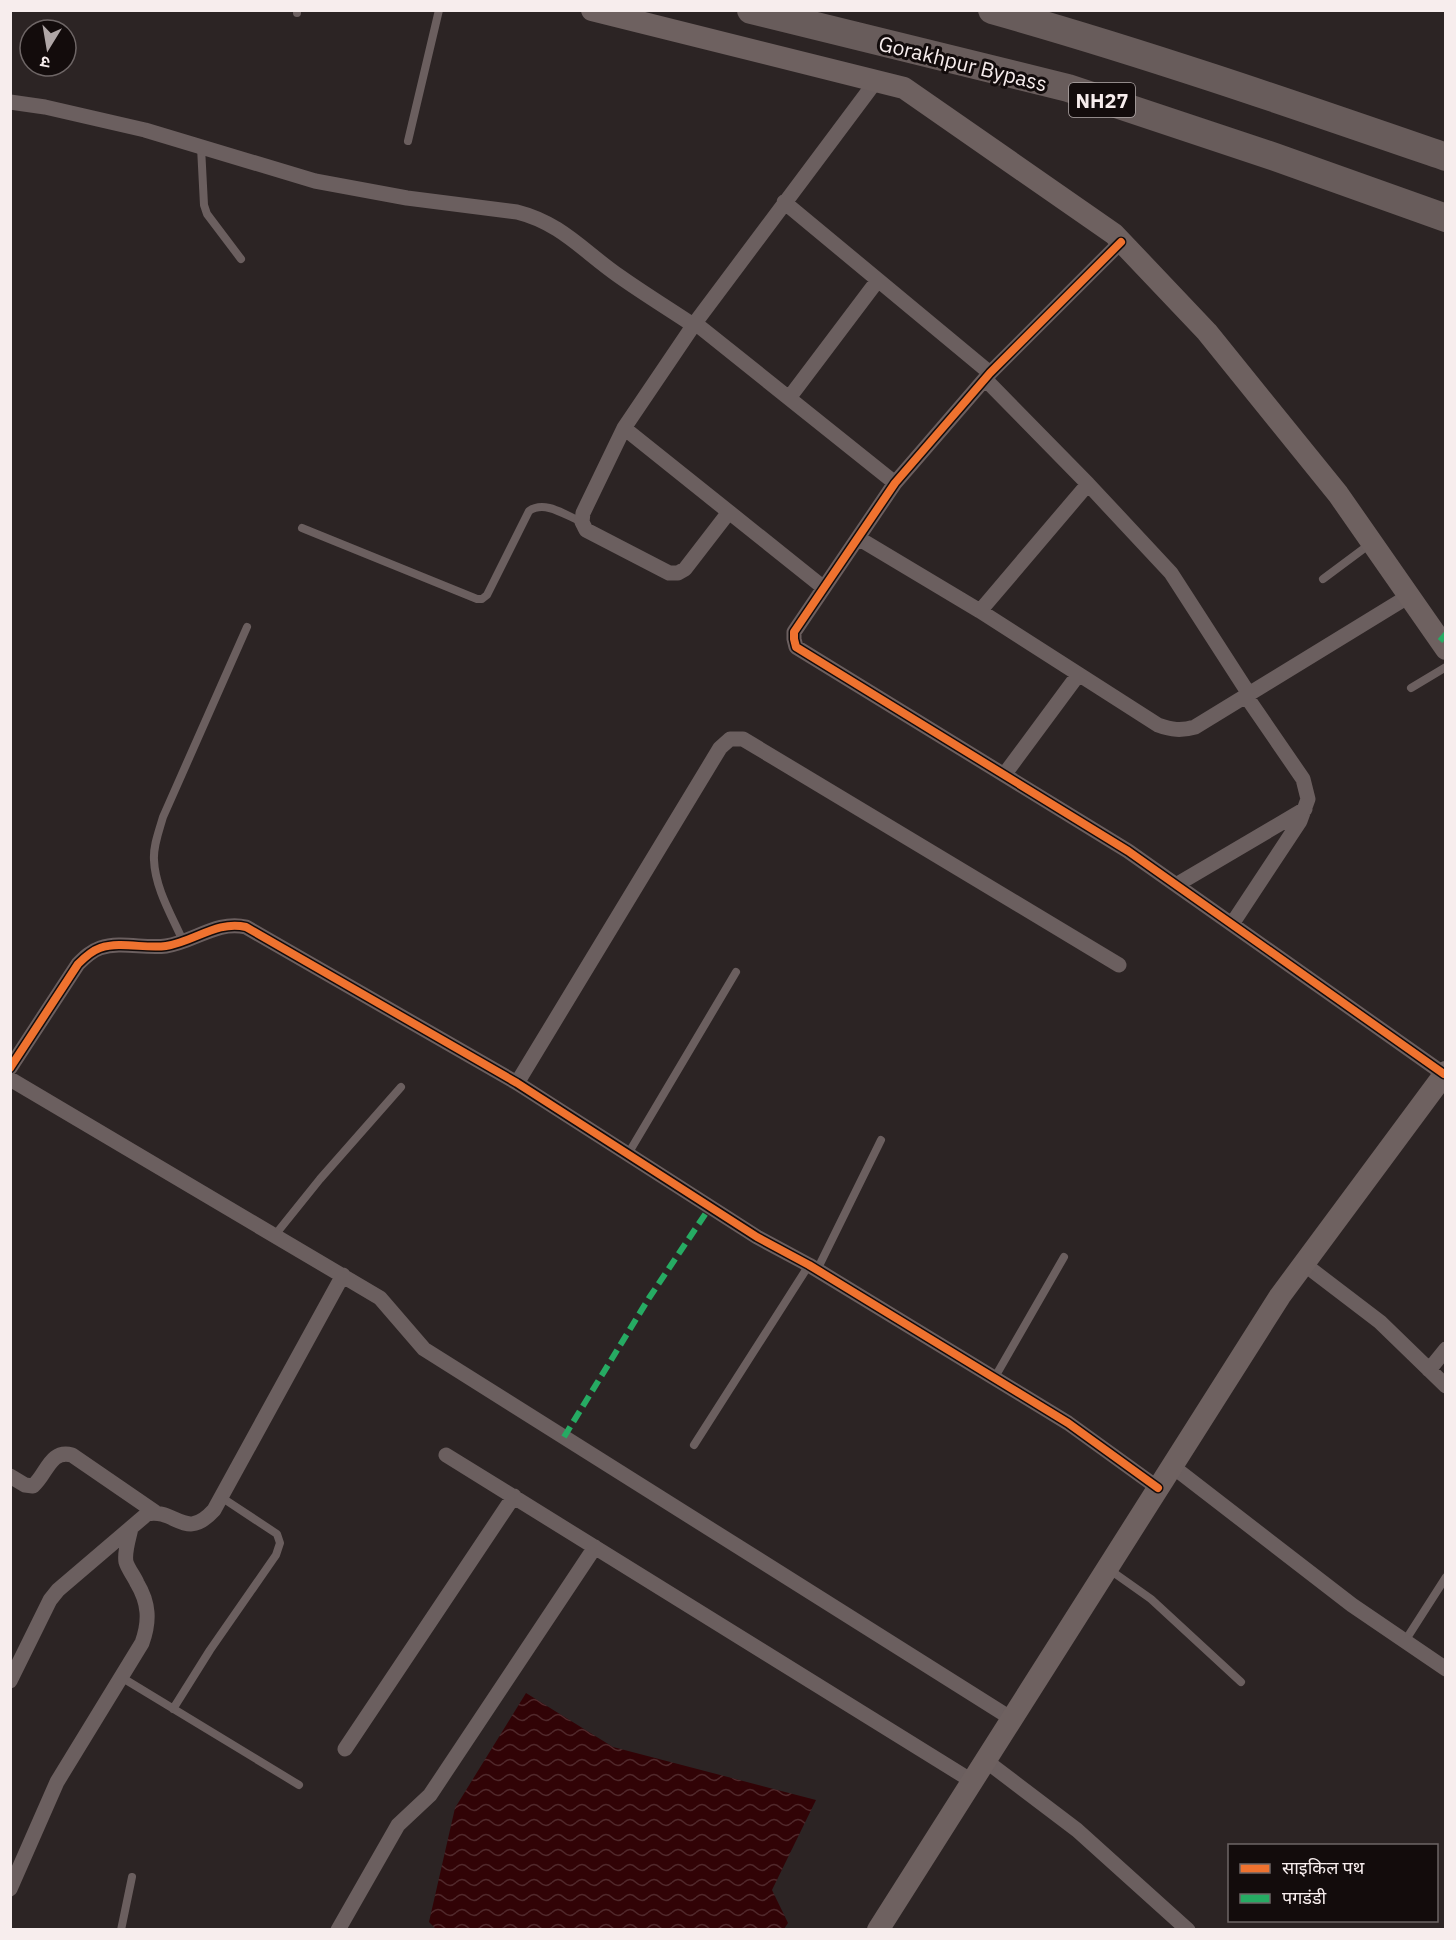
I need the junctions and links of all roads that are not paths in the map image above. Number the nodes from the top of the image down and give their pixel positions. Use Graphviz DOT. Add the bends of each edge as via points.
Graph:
graph roads {
  1 [pos="439,10"];
  2 [pos="592,10"];
  3 [pos="751,10"];
  4 [pos="992,10"];
  5 [pos="876,81"];
  6 [pos="10,102"];
  7 [pos="408,141"];
  8 [pos="201,146"];
  9 [pos="1446,157"];
  10 [pos="784,202"];
  11 [pos="1446,218"];
  12 [pos="1121,242"];
  13 [pos="241,259"];
  14 [pos="878,280"];
  15 [pos="694,324"];
  16 [pos="987,376"];
  17 [pos="789,398"];
  18 [pos="624,428"];
  19 [pos="895,483"];
  20 [pos="1088,484"];
  21 [pos="729,512"];
  22 [pos="582,522"];
  23 [pos="302,528"];
  24 [pos="858,538"];
  25 [pos="1372,543"];
  26 [pos="1323,579"];
  27 [pos="824,588"];
  28 [pos="1409,596"];
  29 [pos="980,611"];
  30 [pos="247,627"];
  31 [pos="1446,649"];
  32 [pos="1446,667"];
  33 [pos="1078,675"];
  34 [pos="1412,688"];
  35 [pos="1248,695"];
  36 [pos="1004,775"];
  37 [pos="1305,809"];
  38 [pos="1176,885"];
  39 [pos="1232,924"];
  40 [pos="183,941"];
  41 [pos="1119,965"];
  42 [pos="736,972"];
  43 [pos="10,1068"];
  44 [pos="1445,1073"];
  45 [pos="10,1079"];
  46 [pos="517,1083"];
  47 [pos="401,1087"];
  48 [pos="881,1140"];
  49 [pos="628,1154"];
  50 [pos="275,1235"];
  51 [pos="1064,1257"];
  52 [pos="1304,1264"];
  53 [pos="813,1267"];
  54 [pos="343,1275"];
  55 [pos="1446,1349"];
  56 [pos="1429,1370"];
  57 [pos="994,1377"];
  58 [pos="1446,1386"];
  59 [pos="694,1445"];
  60 [pos="446,1455"];
  61 [pos="1172,1466"];
  62 [pos="10,1476"];
  63 [pos="1158,1488"];
  64 [pos="514,1496"];
  65 [pos="221,1497"];
  66 [pos="154,1512"];
  67 [pos="131,1528"];
  68 [pos="595,1547"];
  69 [pos="1107,1568"];
  70 [pos="1446,1577"];
  71 [pos="1404,1641"];
  72 [pos="1446,1669"];
  73 [pos="122,1677"];
  74 [pos="10,1681"];
  75 [pos="1241,1682"];
  76 [pos="173,1708"];
  77 [pos="1012,1719"];
  78 [pos="345,1749"];
  79 [pos="986,1761"];
  80 [pos="972,1781"];
  81 [pos="299,1785"];
  82 [pos="132,1877"];
  83 [pos="10,1889"];
  84 [pos="122,1929"];
  85 [pos="338,1929"];
  86 [pos="878,1929"];
  87 [pos="1188,1929"];
  1 -- 7 [label="lane"];
  2 -- 5 [label="main road"];
  3 -- 11 [label="highway, Gorakhpur Bypass / NH27" via="1068,88"];
  4 -- 9 [label="highway, NH27" via="1113,46"];
  5 -- 10 [label="street"];
  5 -- 12 [label="main road" via="904,88"];
  6 -- 8 [label="street" via="145,130"];
  8 -- 13 [label="lane" via="207,214"];
  8 -- 15 [label="street" via="315,181 534,217 562,232 617,275"];
  10 -- 14 [label="street"];
  10 -- 15 [label="street"];
  12 -- 16 [label="street"];
  12 -- 25 [label="main road" via="1207,332 1338,494"];
  14 -- 16 [label="street"];
  14 -- 17 [label="street"];
  15 -- 17 [label="street"];
  15 -- 18 [label="street"];
  16 -- 19 [label="street"];
  16 -- 20 [label="street"];
  17 -- 19 [label="street"];
  18 -- 21 [label="street"];
  18 -- 22 [label="street"];
  19 -- 24 [label="street"];
  20 -- 29 [label="street"];
  20 -- 35 [label="street" via="1172,573"];
  21 -- 22 [label="street" via="678,573 669,573 586,530"];
  21 -- 27 [label="street"];
  22 -- 23 [label="lane" via="546,506 529,511 482,599"];
  24 -- 27 [label="street"];
  24 -- 29 [label="street"];
  25 -- 26 [label="lane"];
  25 -- 28 [label="main road"];
  27 -- 36 [label="street" via="794,632 796,647"];
  28 -- 31 [label="main road"];
  28 -- 35 [label="street"];
  29 -- 33 [label="street"];
  30 -- 40 [label="lane" via="156,839 153,858 158,881"];
  32 -- 34 [label="lane"];
  33 -- 35 [label="street" via="1171,730 1195,727"];
  33 -- 36 [label="street"];
  35 -- 37 [label="street" via="1303,779 1308,799"];
  36 -- 38 [label="street"];
  37 -- 38 [label="street"];
  37 -- 39 [label="street"];
  38 -- 39 [label="street"];
  39 -- 44 [label="street"];
  40 -- 43 [label="street" via="162,946 114,946 88,954"];
  40 -- 46 [label="street" via="222,926 246,927"];
  41 -- 46 [label="street" via="742,739 730,739 720,748"];
  42 -- 49 [label="lane"];
  44 -- 52 [label="main road"];
  45 -- 50 [label="street"];
  46 -- 49 [label="street"];
  47 -- 50 [label="lane"];
  48 -- 53 [label="lane"];
  49 -- 53 [label="street" via="757,1237"];
  50 -- 54 [label="street"];
  51 -- 57 [label="lane"];
  52 -- 56 [label="street" via="1380,1322"];
  52 -- 61 [label="main road"];
  53 -- 57 [label="street"];
  53 -- 59 [label="lane"];
  54 -- 65 [label="street"];
  54 -- 77 [label="street" via="380,1298 424,1349"];
  55 -- 56 [label="street"];
  56 -- 58 [label="street"];
  57 -- 63 [label="street" via="1068,1423"];
  60 -- 64 [label="street"];
  61 -- 63 [label="main road"];
  61 -- 71 [label="street"];
  62 -- 66 [label="street" via="33,1486 56,1456 72,1455"];
  63 -- 69 [label="main road"];
  64 -- 68 [label="street"];
  64 -- 78 [label="street"];
  65 -- 66 [label="street" via="204,1521 193,1525"];
  65 -- 76 [label="lane" via="277,1534 280,1543 276,1555"];
  66 -- 67 [label="street"];
  67 -- 73 [label="street" via="127,1564 143,1593 148,1617 142,1643"];
  67 -- 74 [label="street" via="54,1595"];
  68 -- 80 [label="street"];
  68 -- 85 [label="street" via="430,1796 398,1825"];
  69 -- 75 [label="lane" via="1151,1599"];
  69 -- 77 [label="main road"];
  70 -- 71 [label="lane"];
  71 -- 72 [label="street"];
  73 -- 76 [label="lane"];
  73 -- 83 [label="street" via="57,1782"];
  76 -- 81 [label="lane"];
  77 -- 79 [label="main road"];
  79 -- 80 [label="main road"];
  79 -- 87 [label="street" via="1077,1830"];
  80 -- 86 [label="main road"];
  82 -- 84 [label="lane"];
}
